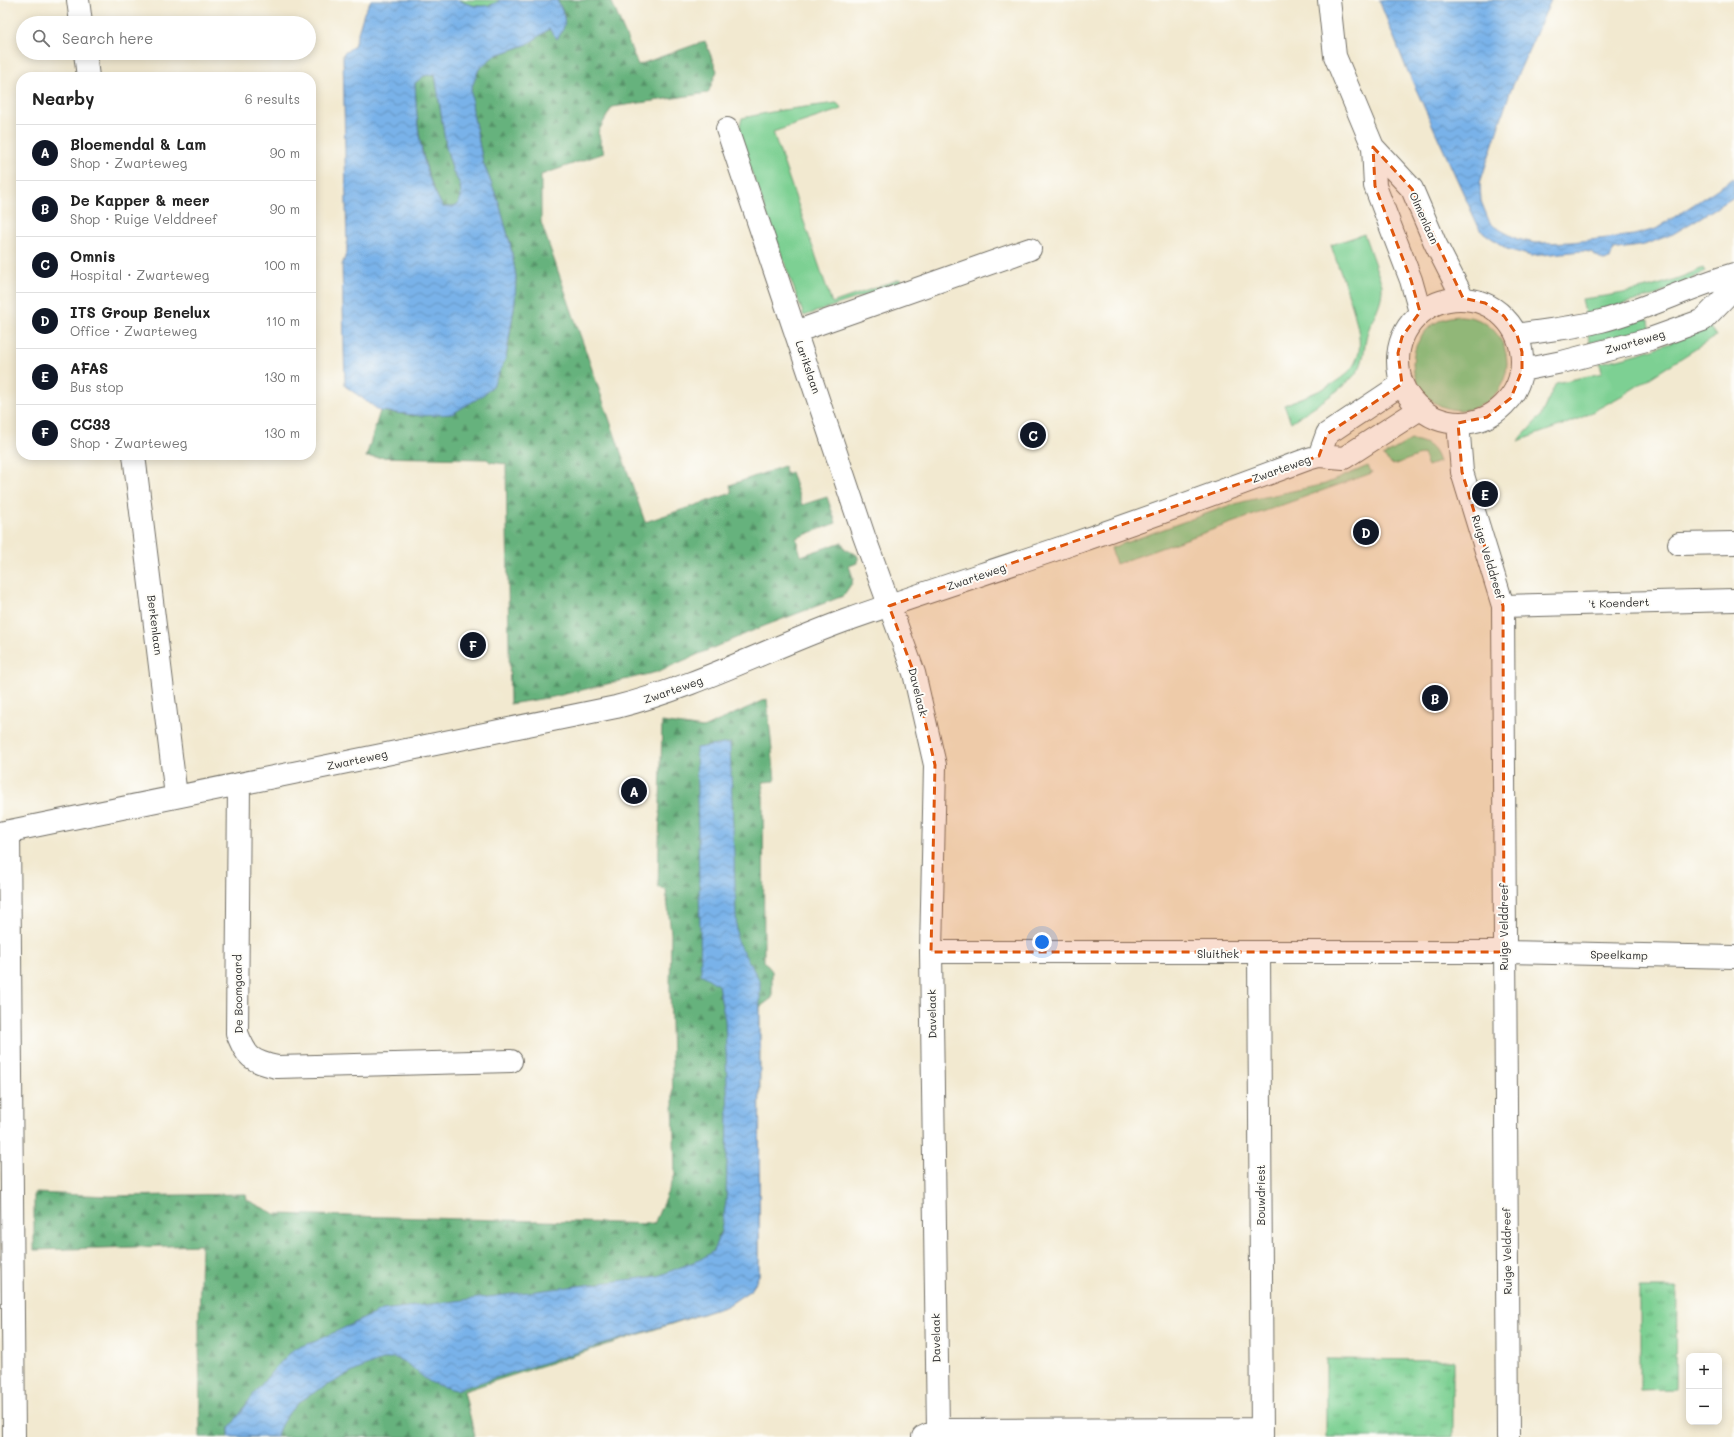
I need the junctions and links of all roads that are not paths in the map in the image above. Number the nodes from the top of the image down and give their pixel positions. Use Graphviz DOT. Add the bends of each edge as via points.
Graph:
graph roads {
  1 [pos="78,0"];
  2 [pos="1330,0"];
  3 [pos="80,16"];
  4 [pos="86,60"];
  5 [pos="87,72"];
  6 [pos="727,128"];
  7 [pos="1373,147"];
  8 [pos="1030,249"];
  9 [pos="1734,274"];
  10 [pos="1734,288"];
  11 [pos="1463,298"];
  12 [pos="1420,312"];
  13 [pos="795,332"];
  14 [pos="1516,335"];
  15 [pos="1522,370"];
  16 [pos="1402,384"];
  17 [pos="1420,409"];
  18 [pos="1458,423"];
  19 [pos="1319,456"];
  20 [pos="135,460"];
  21 [pos="1734,543"];
  22 [pos="1679,544"];
  23 [pos="1734,600"];
  24 [pos="889,606"];
  25 [pos="1503,606"];
  26 [pos="239,784"];
  27 [pos="176,796"];
  28 [pos="5,832"];
  29 [pos="931,952"];
  30 [pos="1504,952"];
  31 [pos="1259,954"];
  32 [pos="1734,957"];
  33 [pos="511,1061"];
  34 [pos="7,1231"];
  35 [pos="930,1433"];
  36 [pos="1262,1433"];
  37 [pos="14,1437"];
  38 [pos="1508,1437"];
  1 -- 3 [label="street"];
  2 -- 7 [label="street, Olmenlaan" via="1336,56"];
  4 -- 5 [label="street"];
  6 -- 13 [label="street, Larikslaan"];
  7 -- 11 [label="street, Olmenlaan" via="1412,189 1434,243"];
  7 -- 12 [label="street, Olmenlaan" via="1375,186 1411,280"];
  8 -- 13 [label="street"];
  9 -- 14 [label="street" via="1600,321"];
  10 -- 15 [label="street, Zwarteweg" via="1703,320 1650,339"];
  11 -- 12 [label="street" via="1440,301"];
  11 -- 14 [label="street" via="1485,303 1495,309 1511,325"];
  12 -- 16 [label="street" via="1402,337 1398,353 1398,369"];
  13 -- 24 [label="street, Larikslaan"];
  14 -- 15 [label="street" via="1522,352"];
  15 -- 18 [label="street" via="1514,391 1500,409 1473,422"];
  16 -- 17 [label="street" via="1409,398"];
  16 -- 19 [label="street, Zwarteweg" via="1327,434"];
  17 -- 18 [label="street" via="1444,422"];
  17 -- 19 [label="street, Zwarteweg" via="1344,458"];
  18 -- 25 [label="street, Ruige Velddreef" via="1462,472"];
  19 -- 24 [label="street, Zwarteweg" via="1074,544"];
  20 -- 27 [label="street, Berkenlaan"];
  21 -- 22 [label="street"];
  23 -- 25 [label="street, 't Koendert"];
  24 -- 26 [label="street, Zwarteweg" via="793,641 690,685 650,699"];
  24 -- 29 [label="street, Davelaak" via="914,673 935,765"];
  25 -- 30 [label="street, Ruige Velddreef"];
  26 -- 27 [label="street, Zwarteweg"];
  26 -- 33 [label="street, De Boomgaard" via="237,1033 244,1051 257,1063 277,1067"];
  27 -- 28 [label="street, Zwarteweg"];
  28 -- 34 [label="street"];
  29 -- 31 [label="street, Sluithek"];
  29 -- 35 [label="street, Davelaak"];
  30 -- 31 [label="street, Sluithek"];
  30 -- 32 [label="street, Speelkamp"];
  30 -- 38 [label="street, Ruige Velddreef"];
  31 -- 36 [label="street, Bouwdriest"];
  34 -- 37 [label="street"];
  35 -- 36 [label="street"];
}
